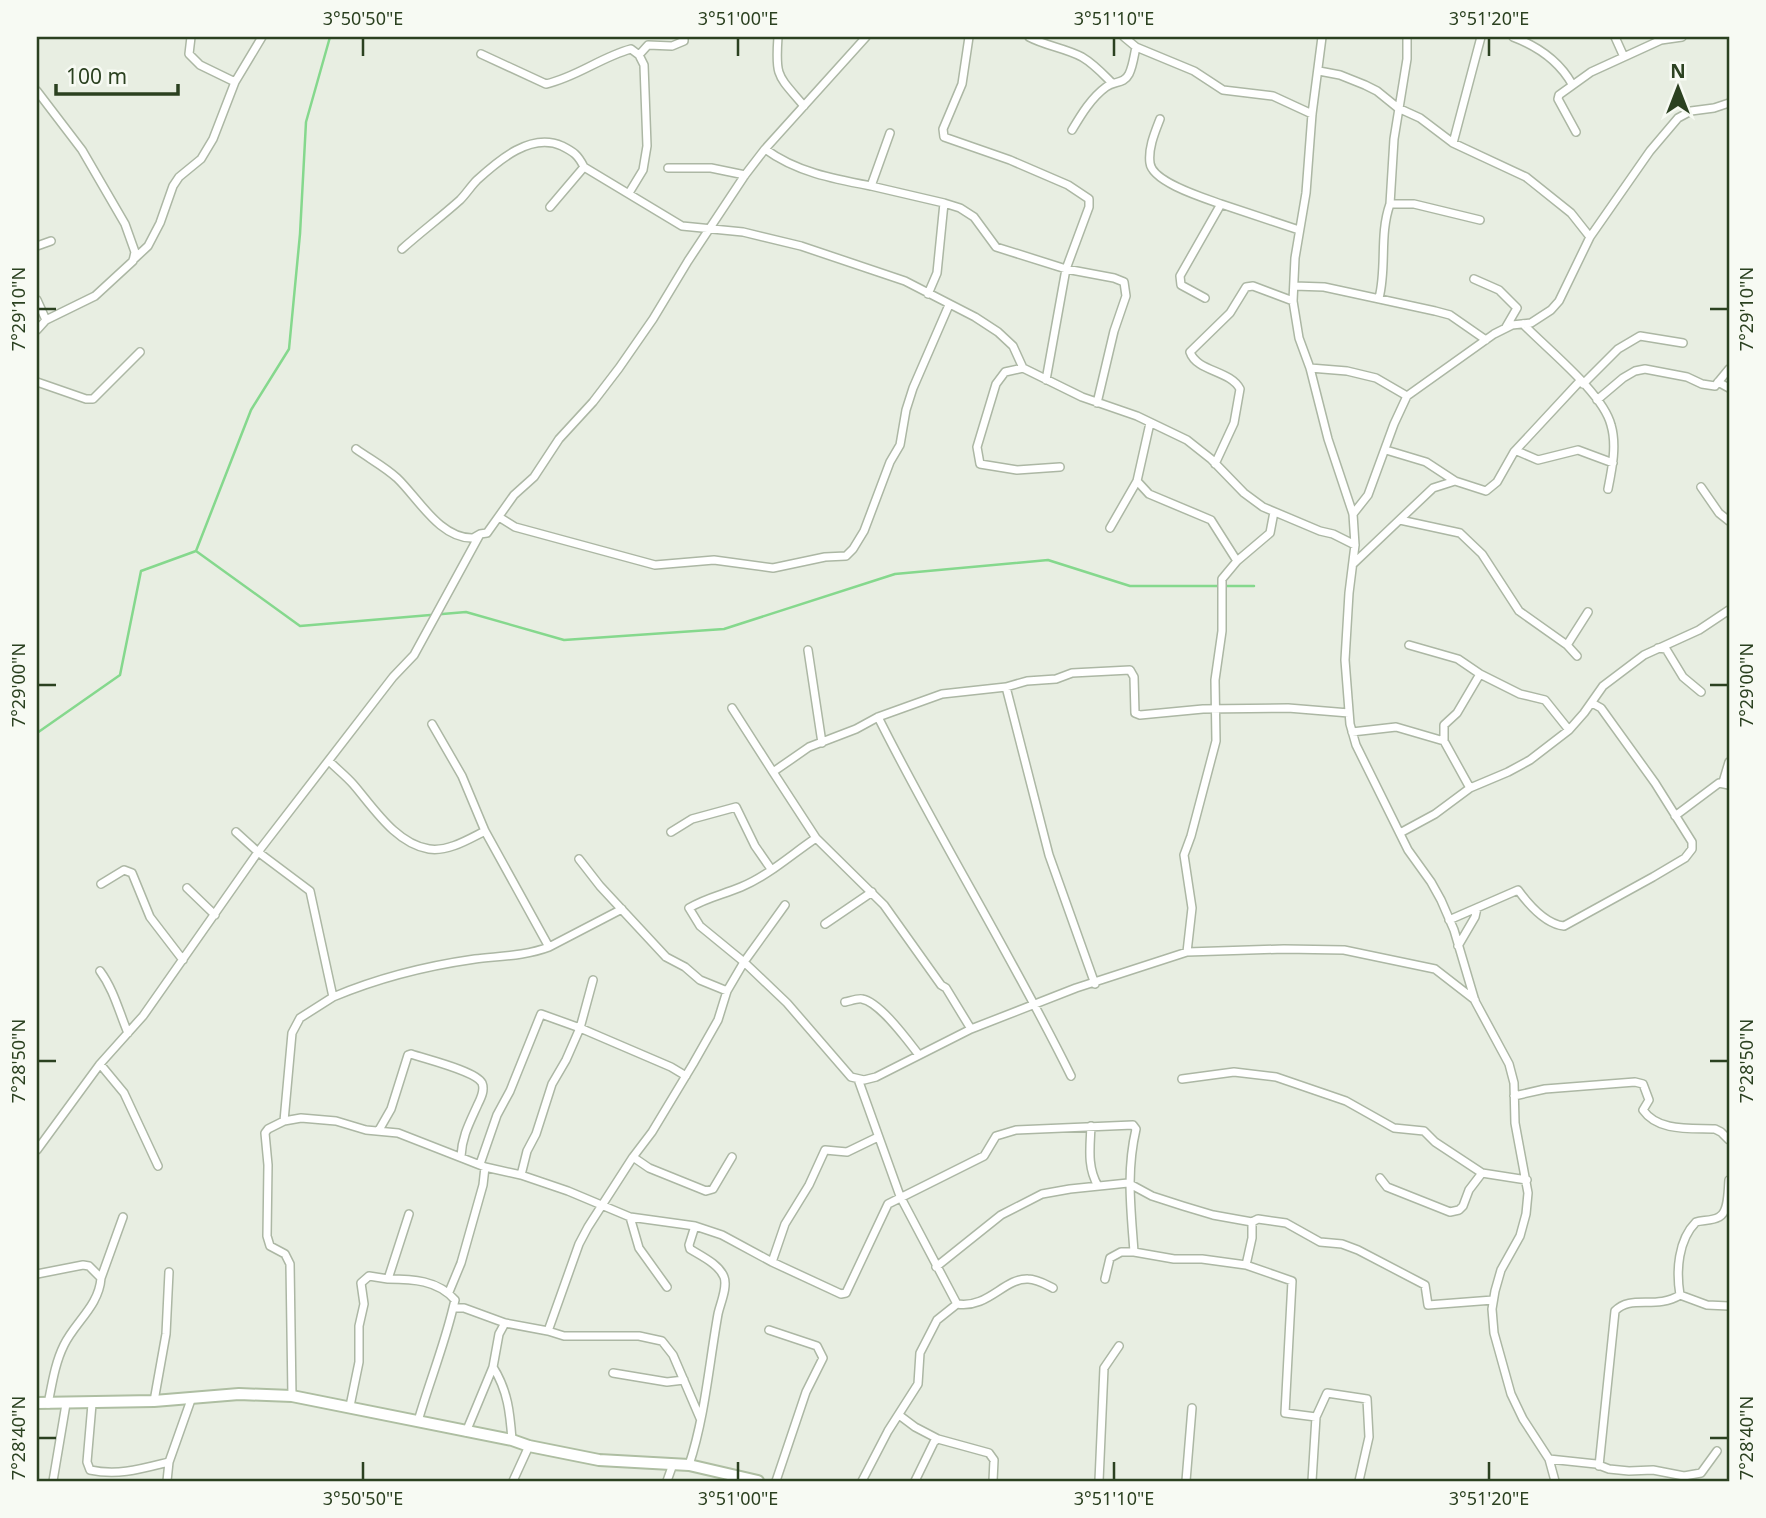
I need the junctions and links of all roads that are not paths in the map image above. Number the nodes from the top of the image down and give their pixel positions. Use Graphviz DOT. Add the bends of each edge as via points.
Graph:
graph roads {
  1 [pos="191,37"];
  2 [pos="262,37"];
  3 [pos="684,37"];
  4 [pos="778,37"];
  5 [pos="866,37"];
  6 [pos="969,37"];
  7 [pos="1029,37"];
  8 [pos="1124,37"];
  9 [pos="1322,37"];
  10 [pos="1407,37"];
  11 [pos="1481,37"];
  12 [pos="1513,37"];
  13 [pos="1615,37"];
  14 [pos="1682,37"];
  15 [pos="1136,47"];
  16 [pos="481,54"];
  17 [pos="639,55"];
  18 [pos="1624,57"];
  19 [pos="1320,71"];
  20 [pos="235,82"];
  21 [pos="1112,83"];
  22 [pos="1572,84"];
  23 [pos="37,91"];
  24 [pos="1729,103"];
  25 [pos="804,106"];
  26 [pos="1398,108"];
  27 [pos="1312,114"];
  28 [pos="1160,119"];
  29 [pos="1072,130"];
  30 [pos="1576,132"];
  31 [pos="890,133"];
  32 [pos="1453,143"];
  33 [pos="765,149"];
  34 [pos="584,167"];
  35 [pos="668,168"];
  36 [pos="746,175"];
  37 [pos="871,186"];
  38 [pos="629,193"];
  39 [pos="944,203"];
  40 [pos="1221,204"];
  41 [pos="1390,204"];
  42 [pos="550,207"];
  43 [pos="1480,220"];
  44 [pos="710,229"];
  45 [pos="1299,230"];
  46 [pos="1590,237"];
  47 [pos="51,241"];
  48 [pos="37,246"];
  49 [pos="402,249"];
  50 [pos="133,261"];
  51 [pos="1066,270"];
  52 [pos="1474,279"];
  53 [pos="1294,286"];
  54 [pos="928,293"];
  55 [pos="1205,298"];
  56 [pos="1379,298"];
  57 [pos="37,300"];
  58 [pos="1293,301"];
  59 [pos="949,305"];
  60 [pos="46,320"];
  61 [pos="1523,324"];
  62 [pos="1506,327"];
  63 [pos="37,330"];
  64 [pos="1486,340"];
  65 [pos="1683,343"];
  66 [pos="140,352"];
  67 [pos="1023,368"];
  68 [pos="1310,368"];
  69 [pos="1729,369"];
  70 [pos="1046,380"];
  71 [pos="37,382"];
  72 [pos="1718,382"];
  73 [pos="1582,383"];
  74 [pos="1729,388"];
  75 [pos="1407,396"];
  76 [pos="1597,400"];
  77 [pos="1097,403"];
  78 [pos="1150,423"];
  79 [pos="356,449"];
  80 [pos="1386,450"];
  81 [pos="1517,451"];
  82 [pos="1612,463"];
  83 [pos="1215,464"];
  84 [pos="1060,467"];
  85 [pos="1137,481"];
  86 [pos="1455,481"];
  87 [pos="1700,487"];
  88 [pos="1608,489"];
  89 [pos="1274,512"];
  90 [pos="1353,514"];
  91 [pos="499,517"];
  92 [pos="1401,520"];
  93 [pos="1729,521"];
  94 [pos="1110,528"];
  95 [pos="1355,533"];
  96 [pos="480,534"];
  97 [pos="1333,534"];
  98 [pos="1355,545"];
  99 [pos="1237,561"];
  100 [pos="1352,565"];
  101 [pos="1729,610"];
  102 [pos="1588,612"];
  103 [pos="1409,645"];
  104 [pos="1567,645"];
  105 [pos="1657,648"];
  106 [pos="808,650"];
  107 [pos="1577,656"];
  108 [pos="1480,674"];
  109 [pos="1006,687"];
  110 [pos="1701,692"];
  111 [pos="1592,703"];
  112 [pos="732,708"];
  113 [pos="1216,709"];
  114 [pos="1349,713"];
  115 [pos="877,718"];
  116 [pos="432,724"];
  117 [pos="1569,730"];
  118 [pos="1352,732"];
  119 [pos="1444,741"];
  120 [pos="822,743"];
  121 [pos="329,761"];
  122 [pos="1729,761"];
  123 [pos="773,772"];
  124 [pos="1726,783"];
  125 [pos="1469,788"];
  126 [pos="1675,816"];
  127 [pos="485,831"];
  128 [pos="236,832"];
  129 [pos="671,832"];
  130 [pos="1400,833"];
  131 [pos="816,838"];
  132 [pos="258,852"];
  133 [pos="579,859"];
  134 [pos="771,869"];
  135 [pos="101,884"];
  136 [pos="187,888"];
  137 [pos="872,892"];
  138 [pos="785,905"];
  139 [pos="1476,908"];
  140 [pos="622,909"];
  141 [pos="215,915"];
  142 [pos="1449,920"];
  143 [pos="825,924"];
  144 [pos="1458,946"];
  145 [pos="549,947"];
  146 [pos="1187,952"];
  147 [pos="183,960"];
  148 [pos="744,962"];
  149 [pos="100,971"];
  150 [pos="593,980"];
  151 [pos="1095,984"];
  152 [pos="727,991"];
  153 [pos="333,997"];
  154 [pos="1475,1001"];
  155 [pos="845,1002"];
  156 [pos="1035,1004"];
  157 [pos="580,1028"];
  158 [pos="971,1029"];
  159 [pos="128,1033"];
  160 [pos="919,1055"];
  161 [pos="100,1064"];
  162 [pos="686,1076"];
  163 [pos="1071,1076"];
  164 [pos="858,1079"];
  165 [pos="1182,1079"];
  166 [pos="1514,1096"];
  167 [pos="284,1121"];
  168 [pos="1091,1126"];
  169 [pos="379,1130"];
  170 [pos="878,1137"];
  171 [pos="1729,1140"];
  172 [pos="37,1150"];
  173 [pos="461,1156"];
  174 [pos="633,1157"];
  175 [pos="732,1157"];
  176 [pos="158,1166"];
  177 [pos="483,1166"];
  178 [pos="1482,1173"];
  179 [pos="521,1175"];
  180 [pos="1380,1178"];
  181 [pos="1527,1180"];
  182 [pos="1729,1180"];
  183 [pos="1128,1183"];
  184 [pos="1098,1186"];
  185 [pos="900,1196"];
  186 [pos="601,1205"];
  187 [pos="409,1213"];
  188 [pos="123,1217"];
  189 [pos="630,1217"];
  190 [pos="1252,1222"];
  191 [pos="695,1226"];
  192 [pos="1134,1252"];
  193 [pos="772,1262"];
  194 [pos="1246,1265"];
  195 [pos="936,1267"];
  196 [pos="169,1272"];
  197 [pos="37,1274"];
  198 [pos="101,1278"];
  199 [pos="388,1279"];
  200 [pos="1105,1279"];
  201 [pos="667,1287"];
  202 [pos="1053,1288"];
  203 [pos="449,1292"];
  204 [pos="1680,1295"];
  205 [pos="1493,1300"];
  206 [pos="957,1304"];
  207 [pos="1729,1306"];
  208 [pos="453,1308"];
  209 [pos="505,1322"];
  210 [pos="769,1330"];
  211 [pos="548,1331"];
  212 [pos="1119,1346"];
  213 [pos="493,1367"];
  214 [pos="613,1373"];
  215 [pos="684,1380"];
  216 [pos="292,1395"];
  217 [pos="192,1397"];
  218 [pos="154,1401"];
  219 [pos="43,1404"];
  220 [pos="66,1404"];
  221 [pos="92,1404"];
  222 [pos="349,1406"];
  223 [pos="1192,1408"];
  224 [pos="899,1415"];
  225 [pos="1316,1417"];
  226 [pos="701,1418"];
  227 [pos="418,1421"];
  228 [pos="467,1432"];
  229 [pos="938,1439"];
  230 [pos="512,1440"];
  231 [pos="529,1446"];
  232 [pos="1717,1451"];
  233 [pos="1549,1460"];
  234 [pos="169,1462"];
  235 [pos="673,1464"];
  236 [pos="689,1465"];
  237 [pos="1599,1466"];
  238 [pos="53,1481"];
  239 [pos="167,1481"];
  240 [pos="513,1481"];
  241 [pos="667,1481"];
  242 [pos="756,1481"];
  243 [pos="776,1481"];
  244 [pos="862,1481"];
  245 [pos="915,1481"];
  246 [pos="993,1481"];
  247 [pos="1099,1481"];
  248 [pos="1186,1481"];
  249 [pos="1312,1481"];
  250 [pos="1359,1481"];
  251 [pos="1555,1481"];
  1 -- 20 [label="street" via="189,54 200,65"];
  2 -- 20 [label="street"];
  3 -- 17 [label="street" via="672,46 648,45"];
  4 -- 25 [label="street" via="778,75"];
  5 -- 25 [label="street"];
  6 -- 51 [label="street" via="962,84 944,136 1068,185 1089,199"];
  7 -- 21 [label="street" via="1079,56"];
  8 -- 15 [label="street"];
  9 -- 19 [label="street"];
  10 -- 26 [label="street"];
  11 -- 32 [label="street"];
  12 -- 22 [label="street" via="1559,65"];
  13 -- 18 [label="street"];
  14 -- 18 [label="street" via="1661,40"];
  15 -- 21 [label="street" via="1129,75"];
  15 -- 27 [label="street" via="1194,71 1223,90 1273,96"];
  16 -- 17 [label="street" via="546,84 617,53 631,49"];
  17 -- 38 [label="street" via="645,65 647,146 643,170"];
  18 -- 22 [label="street"];
  19 -- 26 [label="street" via="1365,85"];
  19 -- 27 [label="street"];
  20 -- 50 [label="street" via="214,139 173,186 155,234"];
  21 -- 29 [label="street" via="1085,108"];
  22 -- 30 [label="street" via="1559,99"];
  23 -- 50 [label="street" via="82,150 125,224 135,252"];
  24 -- 46 [label="street" via="1678,118"];
  25 -- 33 [label="street"];
  26 -- 32 [label="street"];
  26 -- 41 [label="street"];
  27 -- 45 [label="street"];
  28 -- 40 [label="street" via="1150,152 1154,174"];
  31 -- 37 [label="street"];
  32 -- 46 [label="street" via="1526,177 1570,213"];
  33 -- 36 [label="street"];
  33 -- 37 [label="street" via="821,176"];
  34 -- 38 [label="street"];
  34 -- 42 [label="street"];
  34 -- 49 [label="street" via="577,153 558,144 530,144 477,180"];
  35 -- 36 [label="street" via="711,168"];
  36 -- 44 [label="street"];
  37 -- 39 [label="street"];
  38 -- 44 [label="street" via="682,226"];
  39 -- 51 [label="street" via="974,217 996,247"];
  39 -- 54 [label="street" via="937,272"];
  40 -- 45 [label="street"];
  40 -- 55 [label="street" via="1180,276 1181,285"];
  41 -- 43 [label="street" via="1414,204"];
  41 -- 56 [label="street"];
  44 -- 54 [label="street" via="801,246"];
  44 -- 91 [label="street" via="619,368"];
  45 -- 53 [label="street"];
  46 -- 61 [label="street" via="1559,301 1541,318"];
  47 -- 48 [label="street"];
  50 -- 60 [label="street" via="95,296"];
  51 -- 70 [label="street"];
  51 -- 77 [label="street" via="1121,279 1126,287"];
  52 -- 62 [label="street" via="1499,290 1517,308"];
  53 -- 56 [label="street" via="1324,286"];
  53 -- 58 [label="street"];
  54 -- 59 [label="street"];
  56 -- 64 [label="street" via="1450,316"];
  57 -- 60 [label="street"];
  58 -- 68 [label="street"];
  58 -- 83 [label="street" via="1246,287 1230,313 1190,352 1196,361 1234,381 1240,389 1234,423"];
  59 -- 67 [label="street" via="1010,342"];
  59 -- 91 [label="street" via="913,388 900,444 864,531 846,556 773,568 714,560 655,565 515,527"];
  60 -- 63 [label="street"];
  61 -- 62 [label="street"];
  61 -- 73 [label="street"];
  62 -- 64 [label="street"];
  64 -- 75 [label="street"];
  65 -- 73 [label="street" via="1640,336 1618,349"];
  66 -- 71 [label="street" via="93,399"];
  67 -- 70 [label="street"];
  67 -- 84 [label="street" via="1005,372 996,384 977,447 980,464 1017,470"];
  68 -- 75 [label="street" via="1376,378"];
  68 -- 90 [label="street"];
  69 -- 72 [label="street"];
  70 -- 77 [label="street"];
  72 -- 74 [label="street"];
  72 -- 76 [label="street" via="1715,386 1702,384 1645,369 1623,378"];
  73 -- 76 [label="street"];
  73 -- 81 [label="street"];
  75 -- 80 [label="street"];
  76 -- 82 [label="street" via="1611,425"];
  77 -- 78 [label="street"];
  78 -- 83 [label="street" via="1187,440"];
  78 -- 85 [label="street"];
  79 -- 96 [label="street" via="394,476 456,536"];
  80 -- 86 [label="street" via="1426,462"];
  80 -- 90 [label="street" via="1368,495"];
  81 -- 82 [label="street" via="1538,460 1578,450"];
  81 -- 86 [label="street" via="1486,491"];
  82 -- 88 [label="street"];
  83 -- 89 [label="street" via="1254,501"];
  85 -- 94 [label="street"];
  85 -- 99 [label="street" via="1149,494 1211,520"];
  86 -- 92 [label="street" via="1433,488"];
  87 -- 93 [label="street"];
  89 -- 97 [label="street"];
  89 -- 99 [label="street" via="1270,533"];
  90 -- 95 [label="street"];
  91 -- 96 [label="street" via="487,533"];
  92 -- 100 [label="street"];
  92 -- 104 [label="street" via="1460,533 1482,554 1519,611"];
  95 -- 97 [label="street"];
  95 -- 98 [label="street"];
  96 -- 121 [label="street" via="414,655"];
  97 -- 98 [label="street"];
  98 -- 100 [label="street"];
  99 -- 113 [label="street" via="1222,579"];
  100 -- 114 [label="street" via="1345,660"];
  101 -- 105 [label="street" via="1699,630"];
  102 -- 104 [label="street"];
  103 -- 108 [label="street" via="1458,659"];
  104 -- 107 [label="street"];
  105 -- 110 [label="street" via="1666,649 1684,677"];
  105 -- 111 [label="street" via="1603,686"];
  106 -- 120 [label="street"];
  108 -- 117 [label="street" via="1520,694 1545,700"];
  108 -- 119 [label="street" via="1457,713 1444,725"];
  109 -- 113 [label="street" via="1072,673 1130,670 1135,713"];
  109 -- 115 [label="street" via="942,694"];
  109 -- 151 [label="street" via="1049,855"];
  111 -- 117 [label="street"];
  111 -- 126 [label="street" via="1615,726"];
  112 -- 123 [label="street"];
  113 -- 114 [label="street"];
  113 -- 146 [label="street" via="1216,741 1184,855 1192,908"];
  114 -- 118 [label="street"];
  115 -- 120 [label="street"];
  115 -- 156 [label="street"];
  116 -- 127 [label="street"];
  117 -- 125 [label="street" via="1530,760"];
  118 -- 119 [label="street" via="1396,726"];
  118 -- 130 [label="street"];
  119 -- 125 [label="street"];
  120 -- 123 [label="street"];
  121 -- 127 [label="street" via="374,811 418,845 447,847"];
  121 -- 132 [label="street"];
  122 -- 124 [label="street"];
  123 -- 131 [label="street"];
  124 -- 126 [label="street"];
  125 -- 130 [label="street"];
  126 -- 139 [label="street" via="1693,845 1685,858 1564,926 1540,914 1518,890"];
  127 -- 145 [label="street"];
  128 -- 132 [label="street"];
  129 -- 134 [label="street" via="692,819 736,807"];
  130 -- 142 [label="street"];
  131 -- 134 [label="street"];
  131 -- 137 [label="street"];
  132 -- 141 [label="street"];
  132 -- 153 [label="street" via="310,891"];
  133 -- 140 [label="street"];
  134 -- 148 [label="street" via="740,888 710,896 689,908 700,926"];
  135 -- 147 [label="street" via="124,870 132,873 150,917"];
  136 -- 141 [label="street"];
  137 -- 143 [label="street"];
  137 -- 158 [label="street" via="946,988"];
  138 -- 148 [label="street"];
  139 -- 142 [label="street"];
  139 -- 144 [label="street"];
  140 -- 145 [label="street"];
  140 -- 152 [label="street" via="666,957 700,980"];
  141 -- 147 [label="street"];
  142 -- 144 [label="street"];
  144 -- 154 [label="street"];
  145 -- 153 [label="street" via="531,954 439,965"];
  146 -- 151 [label="street"];
  146 -- 154 [label="street" via="1344,950 1436,969"];
  147 -- 159 [label="street"];
  148 -- 152 [label="street"];
  148 -- 164 [label="street" via="787,1003 851,1077"];
  149 -- 159 [label="street" via="111,986"];
  150 -- 157 [label="street"];
  151 -- 156 [label="street"];
  152 -- 162 [label="street" via="718,1020"];
  153 -- 167 [label="street" via="300,1018 292,1033"];
  154 -- 166 [label="street" via="1509,1064"];
  155 -- 160 [label="street" via="863,999 873,1005 897,1025"];
  156 -- 158 [label="street"];
  156 -- 163 [label="street"];
  157 -- 162 [label="street"];
  157 -- 177 [label="street" via="541,1014 497,1115"];
  157 -- 179 [label="street" via="552,1084"];
  158 -- 160 [label="street"];
  159 -- 161 [label="street"];
  160 -- 164 [label="street" via="876,1077"];
  161 -- 172 [label="street"];
  161 -- 176 [label="street" via="124,1093"];
  162 -- 174 [label="street"];
  164 -- 170 [label="street"];
  165 -- 178 [label="street" via="1234,1072 1276,1077 1346,1101 1394,1128 1424,1131"];
  166 -- 171 [label="street" via="1635,1082 1643,1084 1649,1100 1643,1110 1651,1118 1667,1127 1715,1129"];
  166 -- 181 [label="street"];
  167 -- 169 [label="street" via="336,1121"];
  167 -- 216 [label="street" via="268,1129 264,1140 267,1236 270,1246 285,1254 290,1264"];
  168 -- 183 [label="street" via="1133,1125 1136,1129"];
  168 -- 184 [label="street" via="1089,1163"];
  168 -- 185 [label="street" via="1016,1130 996,1136 984,1157"];
  169 -- 173 [label="street"];
  169 -- 173 [label="street" via="411,1054 463,1071 482,1083 484,1090 462,1142"];
  170 -- 185 [label="street"];
  170 -- 193 [label="street" via="846,1152 825,1150 785,1224"];
  173 -- 177 [label="street"];
  174 -- 175 [label="street" via="706,1191 713,1189"];
  174 -- 186 [label="street"];
  177 -- 179 [label="street"];
  177 -- 203 [label="street" via="483,1185"];
  178 -- 180 [label="street" via="1463,1206 1450,1212 1387,1187"];
  178 -- 181 [label="street"];
  179 -- 186 [label="street"];
  181 -- 205 [label="street" via="1520,1236 1501,1270"];
  182 -- 204 [label="street" via="1722,1215 1696,1222 1689,1230 1679,1258"];
  183 -- 184 [label="street"];
  183 -- 190 [label="street" via="1172,1203"];
  183 -- 192 [label="street"];
  184 -- 195 [label="street" via="1042,1194 1001,1215"];
  185 -- 193 [label="street" via="888,1204 846,1293"];
  185 -- 195 [label="street"];
  186 -- 189 [label="street"];
  186 -- 211 [label="street" via="579,1244"];
  187 -- 199 [label="street"];
  188 -- 198 [label="street"];
  189 -- 191 [label="street"];
  189 -- 201 [label="street" via="639,1248"];
  190 -- 194 [label="street"];
  190 -- 205 [label="street" via="1286,1223 1320,1242 1358,1250 1426,1285 1428,1305"];
  191 -- 193 [label="street"];
  191 -- 226 [label="street" via="690,1249 717,1267 725,1283"];
  192 -- 194 [label="street"];
  192 -- 200 [label="street" via="1110,1258"];
  194 -- 225 [label="street" via="1292,1281 1285,1413"];
  195 -- 206 [label="street"];
  196 -- 218 [label="street" via="166,1334"];
  197 -- 198 [label="street" via="83,1265"];
  198 -- 219 [label="street" via="88,1312 64,1345"];
  199 -- 203 [label="street" via="413,1279"];
  199 -- 222 [label="street" via="369,1276 361,1283 364,1304 359,1362"];
  202 -- 206 [label="street" via="1020,1279 976,1305"];
  203 -- 208 [label="street" via="455,1300"];
  204 -- 207 [label="street" via="1707,1305"];
  204 -- 237 [label="street" via="1660,1303 1625,1303 1614,1314"];
  205 -- 233 [label="street" via="1494,1333 1511,1394"];
  206 -- 224 [label="street" via="937,1321 920,1353 918,1384"];
  208 -- 209 [label="street"];
  208 -- 227 [label="street"];
  209 -- 211 [label="street"];
  209 -- 213 [label="street"];
  210 -- 243 [label="street" via="817,1346 823,1358 806,1392"];
  211 -- 215 [label="street" via="564,1336 639,1336 662,1341"];
  212 -- 247 [label="street" via="1104,1368"];
  213 -- 228 [label="street"];
  213 -- 230 [label="street" via="505,1387"];
  214 -- 215 [label="street" via="667,1382"];
  215 -- 226 [label="street"];
  216 -- 217 [label="street"];
  216 -- 222 [label="street"];
  217 -- 218 [label="street"];
  217 -- 234 [label="street"];
  218 -- 221 [label="street"];
  219 -- 220 [label="street"];
  220 -- 221 [label="street"];
  220 -- 238 [label="street"];
  221 -- 234 [label="street" via="89,1470 125,1473"];
  222 -- 227 [label="street"];
  223 -- 248 [label="street"];
  224 -- 229 [label="street"];
  224 -- 244 [label="street"];
  225 -- 249 [label="street"];
  225 -- 250 [label="street" via="1328,1394 1367,1399 1369,1437"];
  226 -- 236 [label="street"];
  227 -- 228 [label="street"];
  228 -- 230 [label="street"];
  229 -- 245 [label="street"];
  229 -- 246 [label="street" via="989,1453 994,1460"];
  230 -- 231 [label="street"];
  231 -- 235 [label="street" via="598,1460"];
  231 -- 240 [label="street"];
  232 -- 237 [label="street" via="1701,1473 1684,1476"];
  233 -- 237 [label="street"];
  233 -- 251 [label="street"];
  234 -- 239 [label="street"];
  235 -- 236 [label="street"];
  235 -- 241 [label="street"];
  236 -- 242 [label="street"];
}
